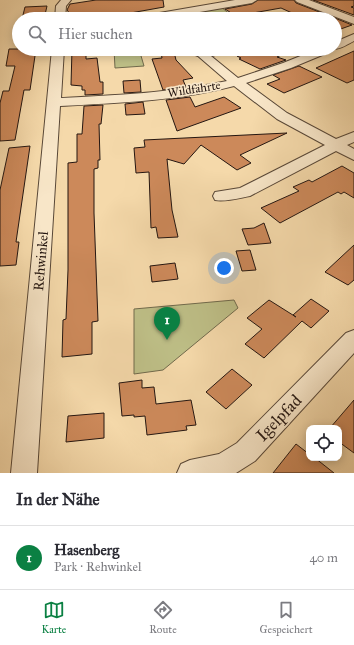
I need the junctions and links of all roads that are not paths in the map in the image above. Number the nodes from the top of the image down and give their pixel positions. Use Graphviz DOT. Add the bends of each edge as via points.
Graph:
graph roads {
  1 [pos="66,0"];
  2 [pos="252,0"];
  3 [pos="300,0"];
  4 [pos="61,12"];
  5 [pos="183,12"];
  6 [pos="331,12"];
  7 [pos="342,16"];
  8 [pos="354,21"];
  9 [pos="354,37"];
  10 [pos="342,43"];
  11 [pos="57,56"];
  12 [pos="204,56"];
  13 [pos="312,56"];
  14 [pos="236,82"];
  15 [pos="54,102"];
  16 [pos="354,136"];
  17 [pos="335,144"];
  18 [pos="354,155"];
  19 [pos="221,196"];
  20 [pos="354,339"];
  21 [pos="24,473"];
  22 [pos="190,473"];
  1 -- 4 [label="street" via="61,6"];
  2 -- 5 [label="street"];
  3 -- 6 [label="street"];
  7 -- 8 [label="street"];
  9 -- 10 [label="street"];
  11 -- 15 [label="street, Rehwinkel"];
  12 -- 14 [label="street"];
  13 -- 14 [label="street, Wildfährte"];
  14 -- 15 [label="street, Wildfährte" via="155,95"];
  14 -- 17 [label="street" via="282,116"];
  15 -- 21 [label="street, Rehwinkel"];
  16 -- 17 [label="street"];
  17 -- 18 [label="street"];
  17 -- 19 [label="street" via="244,192"];
  20 -- 22 [label="street, Igelpfad" via="246,452 233,462 213,470"];
}
